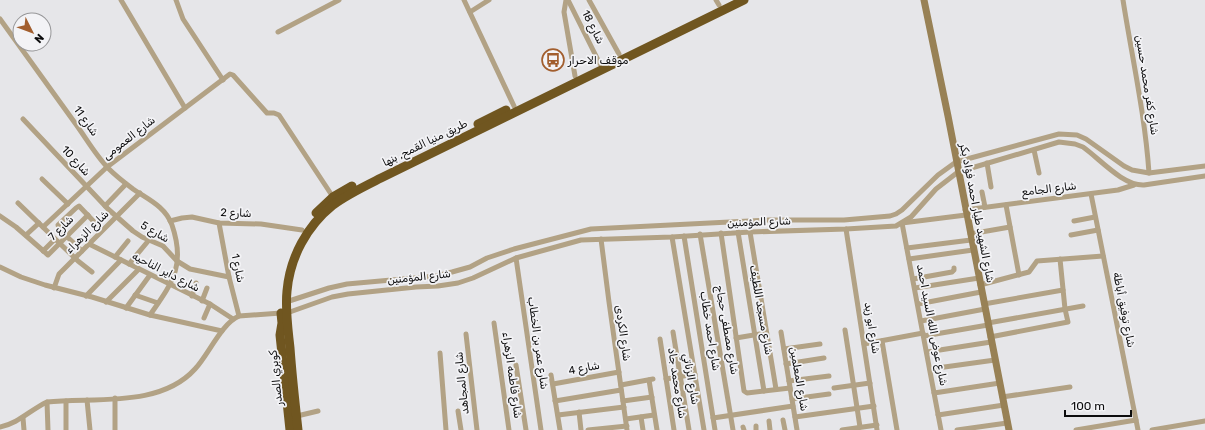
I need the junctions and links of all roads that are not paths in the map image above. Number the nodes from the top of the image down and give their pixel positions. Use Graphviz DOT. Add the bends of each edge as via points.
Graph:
graph roads {
  1 [pos="121,0"];
  2 [pos="176,0"];
  3 [pos="339,0"];
  4 [pos="464,0"];
  5 [pos="567,0"];
  6 [pos="589,0"];
  7 [pos="730,0"];
  8 [pos="744,0"];
  9 [pos="924,0"];
  10 [pos="1123,0"];
  11 [pos="487,1"];
  12 [pos="718,3"];
  13 [pos="470,12"];
  14 [pos="0,19"];
  15 [pos="278,32"];
  16 [pos="620,54"];
  17 [pos="600,64"];
  18 [pos="575,76"];
  19 [pos="222,80"];
  20 [pos="514,106"];
  21 [pos="185,108"];
  22 [pos="23,119"];
  23 [pos="1034,150"];
  24 [pos="956,162"];
  25 [pos="405,163"];
  26 [pos="987,163"];
  27 [pos="1205,166"];
  28 [pos="108,167"];
  29 [pos="958,172"];
  30 [pos="1040,173"];
  31 [pos="1149,173"];
  32 [pos="1205,176"];
  33 [pos="42,179"];
  34 [pos="126,184"];
  35 [pos="1134,185"];
  36 [pos="991,186"];
  37 [pos="86,187"];
  38 [pos="982,192"];
  39 [pos="140,193"];
  40 [pos="1091,194"];
  41 [pos="333,197"];
  42 [pos="18,203"];
  43 [pos="68,204"];
  44 [pos="1006,205"];
  45 [pos="105,206"];
  46 [pos="985,207"];
  47 [pos="966,212"];
  48 [pos="88,215"];
  49 [pos="0,216"];
  50 [pos="116,217"];
  51 [pos="1095,217"];
  52 [pos="170,221"];
  53 [pos="1074,221"];
  54 [pos="219,223"];
  55 [pos="902,223"];
  56 [pos="41,225"];
  57 [pos="99,226"];
  58 [pos="1010,227"];
  59 [pos="846,229"];
  60 [pos="302,230"];
  61 [pos="1098,230"];
  62 [pos="738,232"];
  63 [pos="750,232"];
  64 [pos="721,233"];
  65 [pos="700,234"];
  66 [pos="26,235"];
  67 [pos="1071,235"];
  68 [pos="684,236"];
  69 [pos="66,237"];
  70 [pos="672,237"];
  71 [pos="970,237"];
  72 [pos="601,239"];
  73 [pos="128,240"];
  74 [pos="149,240"];
  75 [pos="57,241"];
  76 [pos="90,244"];
  77 [pos="907,248"];
  78 [pos="973,250"];
  79 [pos="82,251"];
  80 [pos="1103,256"];
  81 [pos="115,257"];
  82 [pos="75,258"];
  83 [pos="516,258"];
  84 [pos="909,259"];
  85 [pos="1060,259"];
  86 [pos="121,260"];
  87 [pos="177,261"];
  88 [pos="129,264"];
  89 [pos="0,267"];
  90 [pos="954,268"];
  91 [pos="139,269"];
  92 [pos="92,272"];
  93 [pos="150,275"];
  94 [pos="1019,275"];
  95 [pos="229,277"];
  96 [pos="913,279"];
  97 [pos="196,283"];
  98 [pos="170,285"];
  99 [pos="980,285"];
  100 [pos="54,288"];
  101 [pos="206,288"];
  102 [pos="915,288"];
  103 [pos="1063,290"];
  104 [pos="135,295"];
  105 [pos="86,296"];
  106 [pos="192,296"];
  107 [pos="202,301"];
  108 [pos="106,302"];
  109 [pos="286,302"];
  110 [pos="158,303"];
  111 [pos="210,304"];
  112 [pos="918,304"];
  113 [pos="1082,306"];
  114 [pos="984,307"];
  115 [pos="126,308"];
  116 [pos="1065,309"];
  117 [pos="284,313"];
  118 [pos="150,315"];
  119 [pos="239,316"];
  120 [pos="204,318"];
  121 [pos="233,319"];
  122 [pos="921,321"];
  123 [pos="282,323"];
  124 [pos="494,323"];
  125 [pos="988,324"];
  126 [pos="845,330"];
  127 [pos="222,331"];
  128 [pos="672,332"];
  129 [pos="781,332"];
  130 [pos="766,333"];
  131 [pos="466,334"];
  132 [pos="755,335"];
  133 [pos="924,335"];
  134 [pos="736,338"];
  135 [pos="660,339"];
  136 [pos="991,340"];
  137 [pos="882,341"];
  138 [pos="820,344"];
  139 [pos="864,344"];
  140 [pos="784,349"];
  141 [pos="927,352"];
  142 [pos="440,353"];
  143 [pos="824,358"];
  144 [pos="995,360"];
  145 [pos="291,362"];
  146 [pos="786,364"];
  147 [pos="516,365"];
  148 [pos="930,368"];
  149 [pos="619,372"];
  150 [pos="695,374"];
  151 [pos="551,375"];
  152 [pos="680,376"];
  153 [pos="829,376"];
  154 [pos="666,379"];
  155 [pos="789,381"];
  156 [pos="870,383"];
  157 [pos="1000,383"];
  158 [pos="553,384"];
  159 [pos="854,385"];
  160 [pos="621,387"];
  161 [pos="1070,387"];
  162 [pos="790,388"];
  163 [pos="834,388"];
  164 [pos="776,389"];
  165 [pos="764,391"];
  166 [pos="934,393"];
  167 [pos="829,394"];
  168 [pos="652,397"];
  169 [pos="1002,397"];
  170 [pos="115,398"];
  171 [pos="792,399"];
  172 [pos="87,400"];
  173 [pos="555,400"];
  174 [pos="66,401"];
  175 [pos="47,402"];
  176 [pos="624,404"];
  177 [pos="1004,405"];
  178 [pos="793,406"];
  179 [pos="874,406"];
  180 [pos="857,408"];
  181 [pos="318,411"];
  182 [pos="458,411"];
  183 [pos="579,412"];
  184 [pos="558,415"];
  185 [pos="654,415"];
  186 [pos="938,415"];
  187 [pos="296,416"];
  188 [pos="731,416"];
  189 [pos="641,417"];
  190 [pos="795,417"];
  191 [pos="23,418"];
  192 [pos="713,418"];
  193 [pos="626,419"];
  194 [pos="783,420"];
  195 [pos="1136,420"];
  196 [pos="769,421"];
  197 [pos="1205,421"];
  198 [pos="1008,426"];
  199 [pos="0,427"];
  200 [pos="860,427"];
  201 [pos="627,428"];
  202 [pos="877,428"];
  203 [pos="24,430"];
  204 [pos="48,430"];
  205 [pos="66,430"];
  206 [pos="90,430"];
  207 [pos="115,430"];
  208 [pos="290,430"];
  209 [pos="296,430"];
  210 [pos="446,430"];
  211 [pos="460,430"];
  212 [pos="477,430"];
  213 [pos="509,430"];
  214 [pos="526,430"];
  215 [pos="541,430"];
  216 [pos="560,430"];
  217 [pos="581,430"];
  218 [pos="588,430"];
  219 [pos="643,430"];
  220 [pos="657,430"];
  221 [pos="674,430"];
  222 [pos="689,430"];
  223 [pos="704,430"];
  224 [pos="715,430"];
  225 [pos="734,430"];
  226 [pos="770,430"];
  227 [pos="785,430"];
  228 [pos="797,430"];
  229 [pos="842,430"];
  230 [pos="897,430"];
  231 [pos="941,430"];
  232 [pos="957,430"];
  233 [pos="1076,430"];
  234 [pos="1138,430"];
  235 [pos="1152,430"];
  1 -- 21 [label="street"];
  2 -- 19 [label="street" via="183,19"];
  3 -- 15 [label="street"];
  4 -- 13 [label="street"];
  5 -- 17 [label="street, شارع 18"];
  5 -- 18 [label="street" via="564,12"];
  6 -- 16 [label="street"];
  7 -- 12 [label="highway, طريق منيا القمح, بنها"];
  8 -- 25 [label="highway, طريق منيا القمح, بنها"];
  9 -- 24 [label="street, شارع الشهيد طيار احمد فؤاد بكر"];
  10 -- 31 [label="street, شارع كفر محمد حسين"];
  11 -- 13 [label="street"];
  12 -- 16 [label="highway, طريق منيا القمح, بنها"];
  13 -- 20 [label="street"];
  14 -- 28 [label="street, شارع 11"];
  16 -- 17 [label="highway, طريق منيا القمح, بنها"];
  17 -- 18 [label="highway, طريق منيا القمح, بنها"];
  18 -- 20 [label="highway, طريق منيا القمح, بنها"];
  19 -- 21 [label="street, شارع العمومى"];
  19 -- 41 [label="street, شارع العمومى" via="230,74 233,75 267,113 279,115"];
  20 -- 25 [label="highway, طريق منيا القمح, بنها"];
  21 -- 28 [label="street, شارع العمومى"];
  22 -- 37 [label="street, شارع 10"];
  23 -- 26 [label="street, شارع المؤمنين"];
  23 -- 30 [label="street"];
  23 -- 35 [label="street, شارع المؤمنين" via="1059,142 1076,144"];
  24 -- 29 [label="street, شارع الشهيد طيار احمد فؤاد بكر"];
  24 -- 31 [label="street, شارع المؤمنين" via="1059,134 1068,134 1086,138 1132,170"];
  24 -- 109 [label="street, شارع المؤمنين" via="938,175 902,210 890,216 591,229 514,248 470,267 436,276 347,284"];
  25 -- 41 [label="highway, طريق منيا القمح, بنها"];
  25 -- 109 [label="highway, طريق منيا القمح, بنها" via="343,198 318,220 304,238 294,258"];
  26 -- 29 [label="street, شارع المؤمنين"];
  26 -- 36 [label="street"];
  27 -- 31 [label="street, شارع المؤمنين"];
  28 -- 34 [label="street, شارع 11"];
  28 -- 37 [label="street, شارع العمومى"];
  29 -- 47 [label="street, شارع الشهيد طيار احمد فؤاد بكر"];
  29 -- 55 [label="street, شارع المؤمنين" via="944,182"];
  32 -- 35 [label="street"];
  33 -- 43 [label="street"];
  34 -- 39 [label="street, شارع 11"];
  34 -- 45 [label="street"];
  35 -- 40 [label="street, شارع الجامع"];
  37 -- 43 [label="street, شارع العمومى"];
  37 -- 45 [label="street, شارع 10"];
  38 -- 46 [label="street"];
  39 -- 50 [label="street, شارع الزهراء"];
  39 -- 52 [label="street, شارع 11" via="157,205"];
  40 -- 44 [label="street, شارع الجامع"];
  40 -- 51 [label="street, شارع توفيق أباظة"];
  41 -- 60 [label="highway, طريق منيا القمح, بنها"];
  42 -- 56 [label="street"];
  43 -- 56 [label="street, شارع العمومى"];
  44 -- 46 [label="street, شارع الجامع"];
  44 -- 58 [label="street"];
  45 -- 50 [label="street, شارع 10"];
  46 -- 47 [label="street, شارع الجامع"];
  47 -- 55 [label="street, شارع الجامع"];
  47 -- 71 [label="street, شارع الشهيد طيار احمد فؤاد بكر"];
  48 -- 57 [label="street"];
  48 -- 69 [label="street, شارع 7"];
  48 -- 69 [label="street" via="79,206 76,208 58,227"];
  49 -- 66 [label="street"];
  50 -- 74 [label="street, شارع 5"];
  50 -- 76 [label="street, شارع الزهراء"];
  51 -- 53 [label="street"];
  51 -- 61 [label="street, شارع توفيق أباظة"];
  52 -- 54 [label="street, شارع 2" via="192,217"];
  52 -- 87 [label="street"];
  54 -- 60 [label="street, شارع 2" via="261,224"];
  54 -- 95 [label="street, شارع 1"];
  55 -- 59 [label="street, شارع المؤمنين" via="896,226"];
  55 -- 77 [label="street, شارع عوض الله السيد احمد"];
  56 -- 66 [label="street, شارع العمومى"];
  56 -- 75 [label="street"];
  58 -- 71 [label="street"];
  58 -- 94 [label="street"];
  59 -- 63 [label="street, شارع المؤمنين"];
  59 -- 139 [label="street, شارع ابو زيد"];
  60 -- 117 [label="highway, طريق منيا القمح, بنها" via="284,270 281,292"];
  61 -- 67 [label="street"];
  61 -- 80 [label="street, شارع توفيق أباظة"];
  62 -- 63 [label="street, شارع المؤمنين"];
  62 -- 64 [label="street, شارع المؤمنين"];
  62 -- 132 [label="street, شارع مسجد اللطيف"];
  63 -- 130 [label="street"];
  64 -- 65 [label="street, شارع المؤمنين"];
  64 -- 134 [label="street"];
  65 -- 68 [label="street, شارع المؤمنين"];
  65 -- 188 [label="street, شارع مصطفى حجاج"];
  66 -- 75 [label="street, شارع 7" via="46,253"];
  68 -- 70 [label="street, شارع المؤمنين"];
  68 -- 192 [label="street, شارع احمد خطاب"];
  69 -- 75 [label="street, شارع 7"];
  69 -- 79 [label="street"];
  70 -- 72 [label="street, شارع المؤمنين"];
  70 -- 150 [label="street"];
  71 -- 77 [label="street"];
  71 -- 78 [label="street, شارع الشهيد طيار احمد فؤاد بكر"];
  72 -- 83 [label="street, شارع المؤمنين" via="581,240"];
  72 -- 149 [label="street, شارع الكردى"];
  73 -- 81 [label="street"];
  74 -- 87 [label="street, شارع 5" via="163,246"];
  74 -- 88 [label="street"];
  75 -- 82 [label="street"];
  76 -- 79 [label="street, شارع الزهراء"];
  76 -- 81 [label="street, شارع داير الناحيه"];
  77 -- 84 [label="street, شارع عوض الله السيد احمد"];
  78 -- 84 [label="street"];
  78 -- 99 [label="street, شارع الشهيد طيار احمد فؤاد بكر"];
  79 -- 82 [label="street, شارع الزهراء"];
  80 -- 85 [label="street"];
  80 -- 195 [label="street, شارع توفيق أباظة"];
  81 -- 86 [label="street, شارع داير الناحيه"];
  82 -- 92 [label="street"];
  82 -- 100 [label="street, شارع الزهراء" via="59,274"];
  83 -- 117 [label="street, شارع المؤمنين" via="458,283 348,294"];
  83 -- 215 [label="street, شارع عمر بن الخطاب"];
  84 -- 96 [label="street, شارع عوض الله السيد احمد"];
  85 -- 94 [label="street" via="1037,260 1029,272"];
  85 -- 103 [label="street"];
  86 -- 88 [label="street, شارع داير الناحيه"];
  86 -- 105 [label="street"];
  87 -- 95 [label="street, شارع 5" via="190,270"];
  87 -- 98 [label="street"];
  88 -- 91 [label="street, شارع داير الناحيه"];
  89 -- 100 [label="street"];
  90 -- 96 [label="street" via="952,272"];
  91 -- 93 [label="street, شارع داير الناحيه"];
  91 -- 108 [label="street"];
  93 -- 98 [label="street, شارع داير الناحيه"];
  93 -- 104 [label="street"];
  94 -- 99 [label="street"];
  95 -- 119 [label="street, شارع 1"];
  96 -- 102 [label="street, شارع عوض الله السيد احمد"];
  97 -- 106 [label="street"];
  98 -- 106 [label="street, شارع داير الناحيه"];
  98 -- 110 [label="street"];
  99 -- 102 [label="street"];
  99 -- 112 [label="street"];
  99 -- 114 [label="street, شارع الشهيد طيار احمد فؤاد بكر"];
  100 -- 105 [label="street"];
  101 -- 107 [label="street"];
  102 -- 112 [label="street, شارع عوض الله السيد احمد"];
  103 -- 114 [label="street"];
  103 -- 116 [label="street"];
  104 -- 110 [label="street"];
  104 -- 115 [label="street"];
  105 -- 108 [label="street"];
  106 -- 107 [label="street, شارع داير الناحيه"];
  107 -- 111 [label="street, شارع داير الناحيه"];
  108 -- 115 [label="street"];
  109 -- 117 [label="highway, طريق منيا القمح, بنها"];
  110 -- 118 [label="street"];
  111 -- 120 [label="street"];
  111 -- 121 [label="street, شارع داير الناحيه"];
  112 -- 122 [label="street, شارع عوض الله السيد احمد"];
  113 -- 116 [label="street"];
  114 -- 122 [label="street"];
  114 -- 125 [label="street, شارع الشهيد طيار احمد فؤاد بكر"];
  115 -- 118 [label="street"];
  116 -- 125 [label="street"];
  116 -- 136 [label="street" via="1068,322 1066,323"];
  117 -- 119 [label="street, شارع المؤمنين"];
  117 -- 123 [label="highway, طريق منيا القمح, بنها"];
  117 -- 145 [label="highway, طريق منيا القمح, بنها"];
  118 -- 127 [label="street"];
  119 -- 121 [label="street"];
  121 -- 127 [label="street"];
  122 -- 133 [label="street, شارع عوض الله السيد احمد"];
  123 -- 208 [label="highway, طريق منيا القمح, بنها" via="280,335"];
  123 -- 209 [label="highway, كوبري الصدر"];
  124 -- 213 [label="street, شارع فاطمه الزهراء"];
  125 -- 133 [label="street"];
  125 -- 136 [label="street, شارع الشهيد طيار احمد فؤاد بكر"];
  126 -- 159 [label="street"];
  127 -- 170 [label="street" via="186,379 156,393"];
  128 -- 152 [label="street, شارع الزناتي"];
  129 -- 140 [label="street, شارع المعلمين"];
  130 -- 132 [label="street"];
  130 -- 164 [label="street"];
  131 -- 212 [label="street, شارع المجاهد"];
  132 -- 134 [label="street"];
  132 -- 165 [label="street, شارع مسجد اللطيف"];
  133 -- 137 [label="street"];
  133 -- 141 [label="street, شارع عوض الله السيد احمد"];
  134 -- 165 [label="street" via="745,393"];
  135 -- 154 [label="street, شارع محمد جاد"];
  136 -- 141 [label="street"];
  136 -- 144 [label="street, شارع الشهيد طيار احمد فؤاد بكر"];
  137 -- 139 [label="street"];
  137 -- 230 [label="street"];
  138 -- 140 [label="street"];
  139 -- 156 [label="street, شارع ابو زيد"];
  140 -- 146 [label="street, شارع المعلمين"];
  141 -- 148 [label="street, شارع عوض الله السيد احمد"];
  142 -- 210 [label="street"];
  143 -- 146 [label="street"];
  144 -- 148 [label="street"];
  144 -- 157 [label="street, شارع الشهيد طيار احمد فؤاد بكر"];
  145 -- 187 [label="highway, طريق منيا القمح, بنها"];
  145 -- 209 [label="highway, كوبري الصدر"];
  146 -- 155 [label="street, شارع المعلمين"];
  147 -- 214 [label="street"];
  148 -- 166 [label="street, شارع عوض الله السيد احمد"];
  149 -- 158 [label="street, شارع 4"];
  149 -- 160 [label="street, شارع الكردى"];
  150 -- 152 [label="street"];
  150 -- 223 [label="street"];
  151 -- 158 [label="street"];
  152 -- 154 [label="street"];
  152 -- 222 [label="street, شارع الزناتي"];
  153 -- 155 [label="street"];
  154 -- 221 [label="street, شارع محمد جاد"];
  155 -- 162 [label="street, شارع المعلمين"];
  156 -- 159 [label="street"];
  156 -- 179 [label="street, شارع ابو زيد"];
  157 -- 166 [label="street"];
  157 -- 169 [label="street, شارع الشهيد طيار احمد فؤاد بكر"];
  158 -- 173 [label="street"];
  159 -- 163 [label="street"];
  159 -- 180 [label="street"];
  160 -- 168 [label="street" via="651,379"];
  160 -- 173 [label="street"];
  160 -- 176 [label="street, شارع الكردى"];
  161 -- 169 [label="street"];
  162 -- 164 [label="street"];
  162 -- 171 [label="street, شارع المعلمين"];
  164 -- 165 [label="street"];
  166 -- 186 [label="street, شارع عوض الله السيد احمد"];
  167 -- 171 [label="street"];
  168 -- 176 [label="street"];
  168 -- 185 [label="street"];
  169 -- 177 [label="street, شارع الشهيد طيار احمد فؤاد بكر"];
  170 -- 172 [label="street"];
  170 -- 207 [label="street"];
  171 -- 178 [label="street, شارع المعلمين"];
  172 -- 174 [label="street"];
  172 -- 206 [label="street"];
  173 -- 184 [label="street"];
  174 -- 175 [label="street"];
  174 -- 205 [label="street"];
  175 -- 191 [label="street"];
  175 -- 204 [label="street"];
  176 -- 183 [label="street"];
  176 -- 193 [label="street, شارع الكردى"];
  177 -- 186 [label="street"];
  177 -- 198 [label="street, شارع الشهيد طيار احمد فؤاد بكر"];
  178 -- 188 [label="street"];
  178 -- 190 [label="street, شارع المعلمين"];
  179 -- 180 [label="street"];
  179 -- 202 [label="street, شارع ابو زيد"];
  180 -- 190 [label="street"];
  180 -- 200 [label="street"];
  181 -- 187 [label="street"];
  182 -- 211 [label="street"];
  183 -- 184 [label="street"];
  183 -- 217 [label="street"];
  184 -- 216 [label="street"];
  185 -- 189 [label="street"];
  185 -- 220 [label="street"];
  186 -- 231 [label="street, شارع عوض الله السيد احمد"];
  187 -- 209 [label="highway, طريق منيا القمح, بنها"];
  188 -- 192 [label="street"];
  188 -- 225 [label="street, شارع مصطفى حجاج"];
  189 -- 193 [label="street"];
  189 -- 219 [label="street"];
  190 -- 228 [label="street, شارع المعلمين"];
  191 -- 199 [label="street"];
  191 -- 203 [label="street"];
  192 -- 224 [label="street, شارع احمد خطاب"];
  193 -- 201 [label="street, شارع الكردى"];
  194 -- 227 [label="street"];
  195 -- 233 [label="street"];
  195 -- 234 [label="street, شارع توفيق أباظة"];
  196 -- 226 [label="street"];
  197 -- 235 [label="street"];
  198 -- 232 [label="street"];
  200 -- 202 [label="street"];
  200 -- 229 [label="street"];
  201 -- 218 [label="street"];
}
